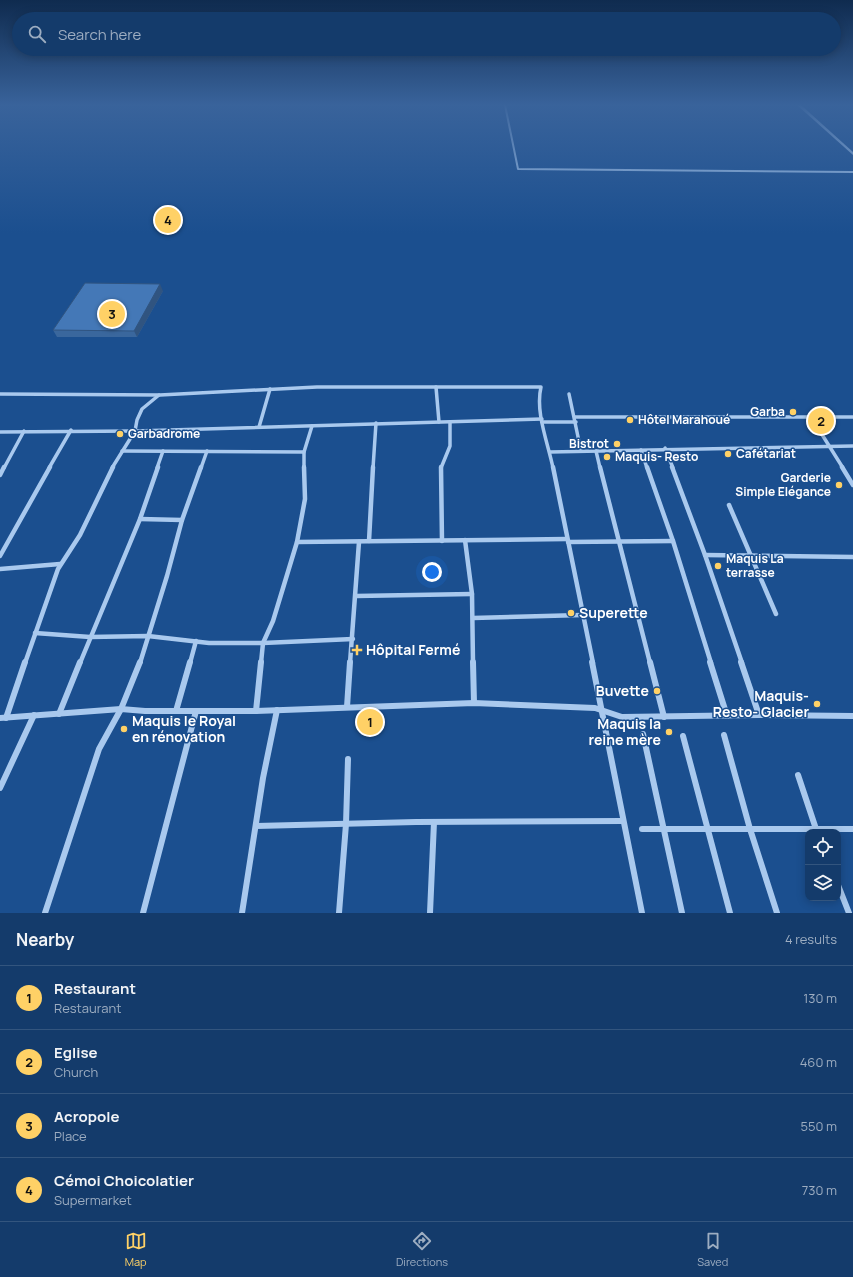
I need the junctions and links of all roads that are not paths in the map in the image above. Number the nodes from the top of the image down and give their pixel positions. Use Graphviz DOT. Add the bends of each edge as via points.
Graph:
graph roads {
  1 [pos="514,148"];
  2 [pos="853,172"];
  3 [pos="436,387"];
  4 [pos="270,389"];
  5 [pos="0,394"];
  6 [pos="569,394"];
  7 [pos="160,395"];
  8 [pos="575,417"];
  9 [pos="811,417"];
  10 [pos="853,417"];
  11 [pos="542,421"];
  12 [pos="439,422"];
  13 [pos="450,422"];
  14 [pos="576,422"];
  15 [pos="376,423"];
  16 [pos="312,426"];
  17 [pos="259,427"];
  18 [pos="71,430"];
  19 [pos="24,431"];
  20 [pos="135,431"];
  21 [pos="0,432"];
  22 [pos="828,446"];
  23 [pos="853,446"];
  24 [pos="664,448"];
  25 [pos="207,450"];
  26 [pos="641,450"];
  27 [pos="122,451"];
  28 [pos="163,451"];
  29 [pos="581,451"];
  30 [pos="596,451"];
  31 [pos="304,452"];
  32 [pos="550,452"];
  33 [pos="0,474"];
  34 [pos="853,485"];
  35 [pos="729,505"];
  36 [pos="140,518"];
  37 [pos="182,520"];
  38 [pos="442,540"];
  39 [pos="465,540"];
  40 [pos="567,540"];
  41 [pos="370,541"];
  42 [pos="297,542"];
  43 [pos="359,542"];
  44 [pos="619,542"];
  45 [pos="673,542"];
  46 [pos="704,555"];
  47 [pos="0,556"];
  48 [pos="751,556"];
  49 [pos="853,557"];
  50 [pos="60,564"];
  51 [pos="0,569"];
  52 [pos="472,594"];
  53 [pos="356,596"];
  54 [pos="776,614"];
  55 [pos="582,615"];
  56 [pos="473,618"];
  57 [pos="35,633"];
  58 [pos="148,636"];
  59 [pos="90,637"];
  60 [pos="353,639"];
  61 [pos="196,641"];
  62 [pos="263,643"];
  63 [pos="474,703"];
  64 [pos="347,707"];
  65 [pos="121,709"];
  66 [pos="277,710"];
  67 [pos="603,710"];
  68 [pos="176,711"];
  69 [pos="196,711"];
  70 [pos="256,711"];
  71 [pos="59,714"];
  72 [pos="759,715"];
  73 [pos="34,716"];
  74 [pos="727,716"];
  75 [pos="853,716"];
  76 [pos="664,717"];
  77 [pos="3,718"];
  78 [pos="643,734"];
  79 [pos="724,735"];
  80 [pos="683,736"];
  81 [pos="348,759"];
  82 [pos="798,775"];
  83 [pos="0,788"];
  84 [pos="623,821"];
  85 [pos="434,822"];
  86 [pos="346,824"];
  87 [pos="256,826"];
  88 [pos="642,829"];
  89 [pos="662,829"];
  90 [pos="708,829"];
  91 [pos="750,829"];
  92 [pos="815,829"];
  93 [pos="853,829"];
  94 [pos="841,830"];
  95 [pos="805,831"];
  96 [pos="841,893"];
  97 [pos="45,913"];
  98 [pos="143,913"];
  99 [pos="242,913"];
  100 [pos="339,913"];
  101 [pos="430,913"];
  102 [pos="642,913"];
  103 [pos="682,913"];
  104 [pos="730,913"];
  105 [pos="777,913"];
  106 [pos="849,913"];
  1 -- 2 [label="street" via="518,170"];
  3 -- 4 [label="street"];
  3 -- 11 [label="street" via="541,387"];
  3 -- 12 [label="street"];
  4 -- 7 [label="street"];
  4 -- 17 [label="street"];
  5 -- 7 [label="street"];
  6 -- 8 [label="street"];
  7 -- 20 [label="street" via="142,409"];
  8 -- 9 [label="street"];
  8 -- 14 [label="street"];
  9 -- 10 [label="street"];
  9 -- 22 [label="street"];
  11 -- 13 [label="street"];
  11 -- 14 [label="street"];
  11 -- 32 [label="street"];
  12 -- 13 [label="street"];
  12 -- 15 [label="street"];
  13 -- 38 [label="street" via="450,446 441,464"];
  14 -- 29 [label="street"];
  15 -- 16 [label="street"];
  15 -- 41 [label="street"];
  16 -- 17 [label="street"];
  16 -- 31 [label="street"];
  17 -- 20 [label="street"];
  18 -- 19 [label="street"];
  18 -- 20 [label="street"];
  18 -- 47 [label="street"];
  19 -- 21 [label="street"];
  19 -- 33 [label="street"];
  20 -- 27 [label="street"];
  22 -- 23 [label="street"];
  22 -- 24 [label="street"];
  22 -- 34 [label="street"];
  24 -- 26 [label="street"];
  24 -- 46 [label="street"];
  25 -- 28 [label="street"];
  25 -- 31 [label="street"];
  25 -- 37 [label="street"];
  26 -- 30 [label="street"];
  26 -- 45 [label="street"];
  27 -- 28 [label="street"];
  27 -- 50 [label="street" via="80,535"];
  28 -- 36 [label="street"];
  29 -- 30 [label="street"];
  29 -- 32 [label="street"];
  30 -- 44 [label="street"];
  31 -- 42 [label="street" via="305,499"];
  32 -- 40 [label="street"];
  35 -- 48 [label="street"];
  36 -- 37 [label="street"];
  36 -- 59 [label="street"];
  37 -- 58 [label="street"];
  38 -- 39 [label="street"];
  38 -- 41 [label="street"];
  39 -- 40 [label="street"];
  39 -- 52 [label="street"];
  40 -- 44 [label="street"];
  40 -- 55 [label="street"];
  41 -- 43 [label="street"];
  42 -- 43 [label="street"];
  42 -- 62 [label="street" via="273,621"];
  43 -- 53 [label="street"];
  44 -- 45 [label="street"];
  44 -- 76 [label="street"];
  45 -- 74 [label="street"];
  46 -- 48 [label="street"];
  46 -- 72 [label="street"];
  48 -- 49 [label="street"];
  48 -- 54 [label="street"];
  50 -- 51 [label="street"];
  50 -- 57 [label="street"];
  52 -- 53 [label="street"];
  52 -- 56 [label="street"];
  53 -- 60 [label="street"];
  55 -- 56 [label="street"];
  55 -- 67 [label="street"];
  56 -- 63 [label="street"];
  57 -- 59 [label="street"];
  57 -- 77 [label="street"];
  58 -- 59 [label="street"];
  58 -- 61 [label="street"];
  58 -- 65 [label="street"];
  59 -- 71 [label="street"];
  60 -- 62 [label="street"];
  60 -- 64 [label="street"];
  61 -- 62 [label="street"];
  61 -- 68 [label="street"];
  62 -- 70 [label="street"];
  63 -- 64 [label="street"];
  63 -- 67 [label="street" via="586,707"];
  64 -- 66 [label="street"];
  65 -- 68 [label="street"];
  65 -- 71 [label="street"];
  65 -- 97 [label="street" via="99,749"];
  66 -- 70 [label="street"];
  66 -- 87 [label="street"];
  67 -- 76 [label="street" via="617,716"];
  67 -- 84 [label="street"];
  68 -- 69 [label="street"];
  69 -- 70 [label="street"];
  69 -- 98 [label="street"];
  71 -- 73 [label="street"];
  72 -- 74 [label="street"];
  72 -- 75 [label="street"];
  73 -- 77 [label="street"];
  73 -- 83 [label="street"];
  74 -- 76 [label="street"];
  78 -- 89 [label="street"];
  79 -- 91 [label="street"];
  80 -- 90 [label="street"];
  81 -- 86 [label="street"];
  82 -- 92 [label="street"];
  84 -- 85 [label="street"];
  84 -- 102 [label="street"];
  85 -- 86 [label="street"];
  85 -- 101 [label="street"];
  86 -- 87 [label="street"];
  86 -- 100 [label="street"];
  87 -- 99 [label="street"];
  88 -- 89 [label="street"];
  89 -- 90 [label="street"];
  89 -- 103 [label="street"];
  90 -- 91 [label="street"];
  90 -- 104 [label="street"];
  91 -- 95 [label="street"];
  91 -- 105 [label="street"];
  93 -- 94 [label="street"];
  96 -- 106 [label="street"];
}
